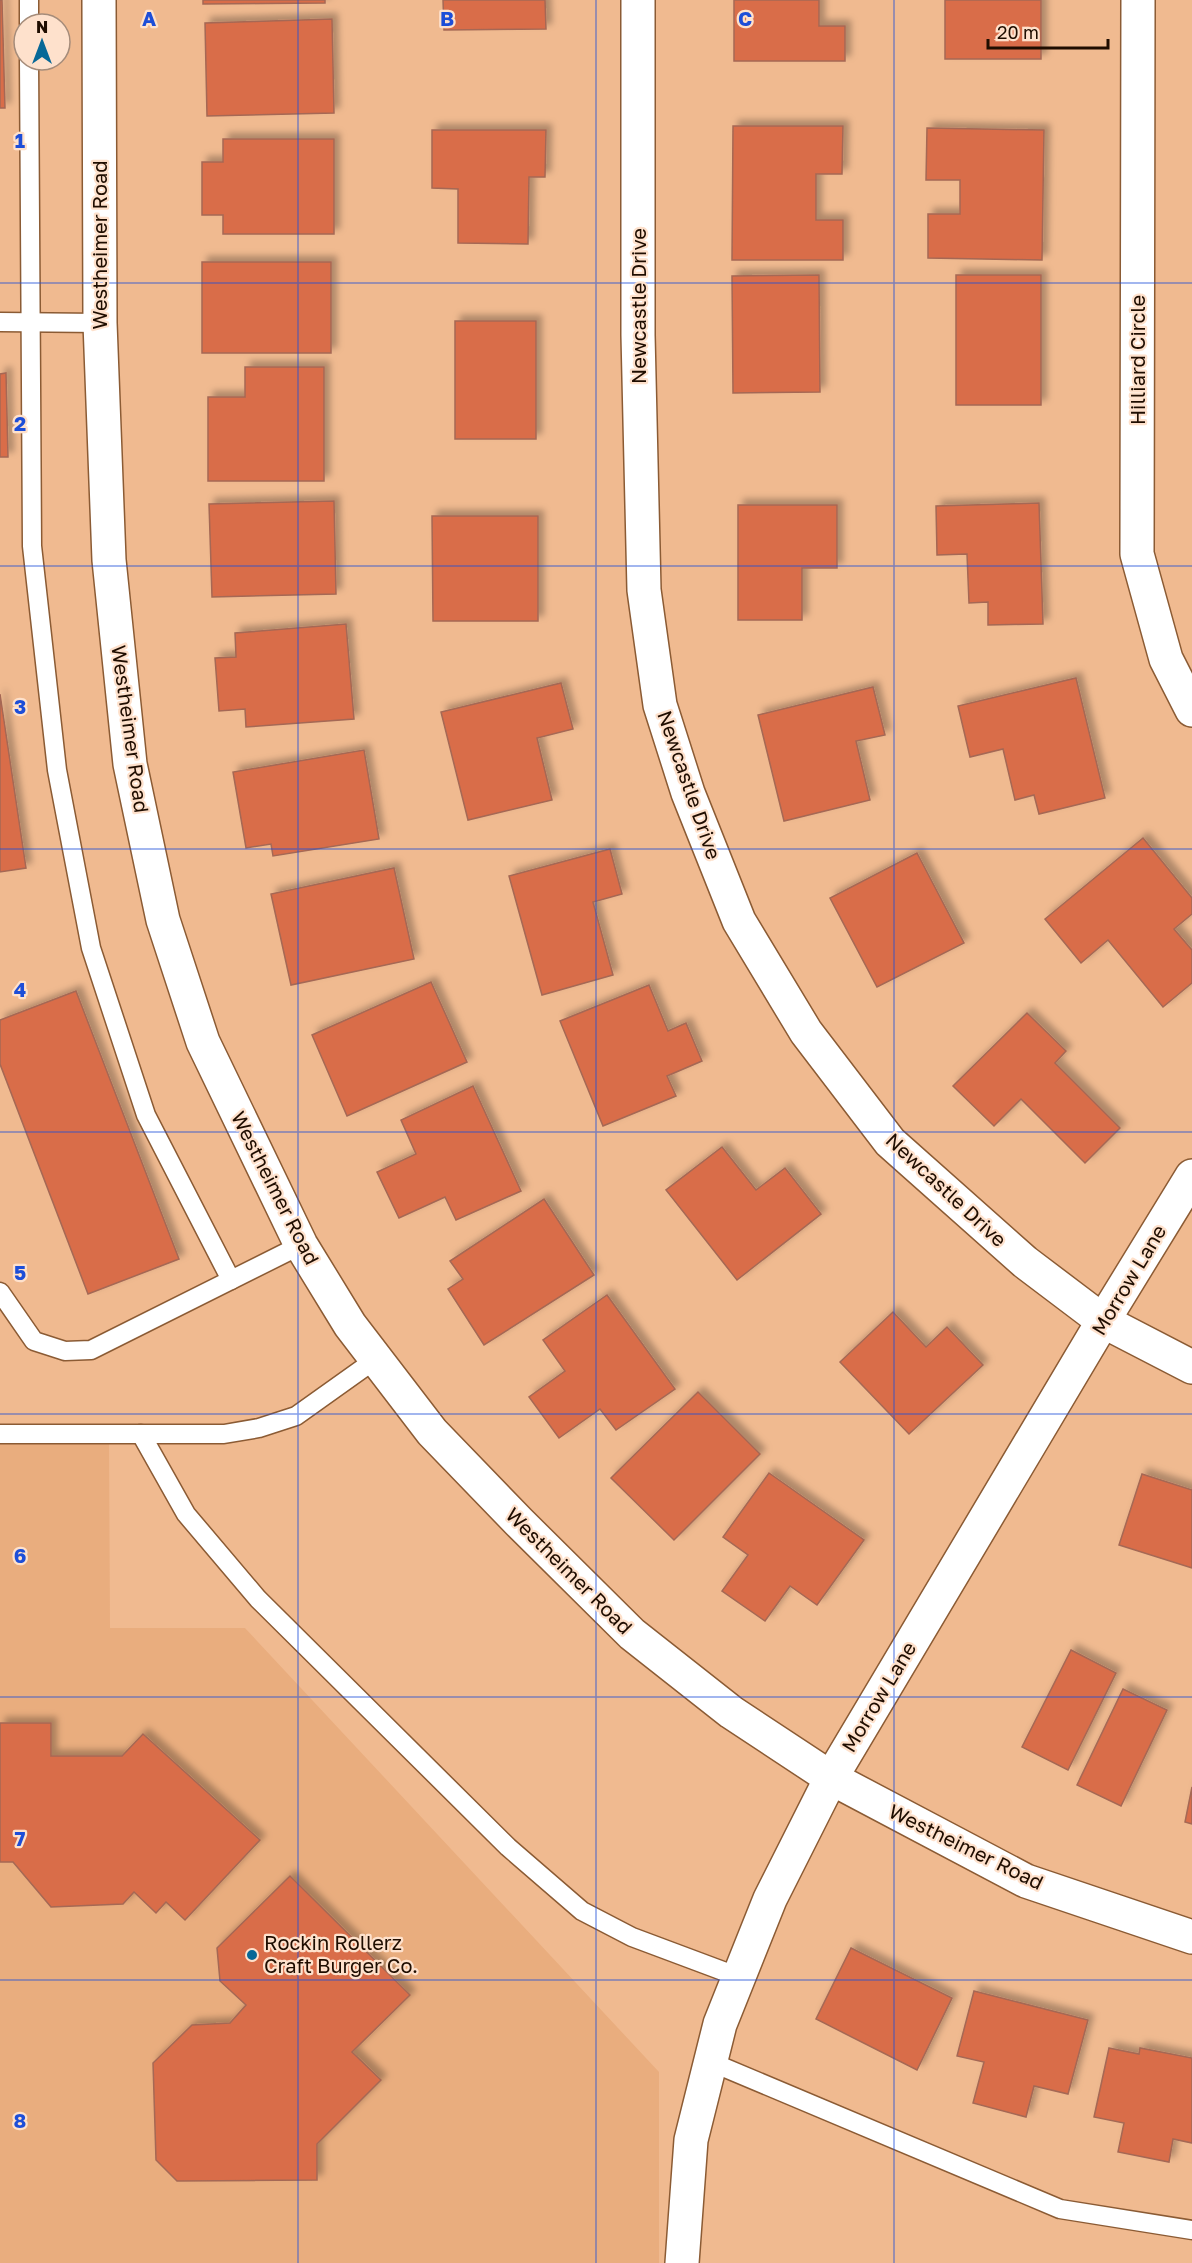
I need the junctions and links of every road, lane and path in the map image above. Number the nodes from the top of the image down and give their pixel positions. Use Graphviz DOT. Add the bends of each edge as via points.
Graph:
graph roads {
  1 [pos="99,0"];
  2 [pos="638,0"];
  3 [pos="1138,0"];
  4 [pos="29,72"];
  5 [pos="0,322"];
  6 [pos="30,322"];
  7 [pos="100,323"];
  8 [pos="1192,710"];
  9 [pos="1192,1176"];
  10 [pos="301,1245"];
  11 [pos="231,1280"];
  12 [pos="0,1292"];
  13 [pos="1103,1321"];
  14 [pos="376,1359"];
  15 [pos="1192,1367"];
  16 [pos="0,1434"];
  17 [pos="141,1434"];
  18 [pos="831,1778"];
  19 [pos="1192,1937"];
  20 [pos="739,1977"];
  21 [pos="711,2062"];
  22 [pos="1192,2230"];
  23 [pos="682,2263"];
  1 -- 7 [label="street, Westheimer Road"];
  2 -- 13 [label="street, Newcastle Drive" via="638,335 644,590 660,705 688,793 739,921 806,1032 890,1142 1025,1262"];
  3 -- 8 [label="street, Hilliard Circle" via="1137,554 1166,659"];
  4 -- 6 [label="lane"];
  5 -- 6 [label="lane"];
  6 -- 7 [label="lane"];
  6 -- 11 [label="lane" via="32,546 57,770 91,948 146,1115"];
  7 -- 10 [label="street, Westheimer Road" via="109,560 130,764 163,920 203,1042"];
  9 -- 13 [label="street, Morrow Lane"];
  10 -- 11 [label="lane"];
  10 -- 14 [label="street, Westheimer Road" via="350,1325"];
  11 -- 12 [label="lane" via="91,1350 65,1351 34,1341"];
  13 -- 15 [label="street, Newcastle Drive"];
  13 -- 18 [label="street, Morrow Lane"];
  14 -- 17 [label="lane" via="296,1416 259,1428 224,1434"];
  14 -- 18 [label="street, Westheimer Road" via="432,1432 632,1634 731,1712"];
  16 -- 17 [label="lane"];
  17 -- 20 [label="lane" via="186,1514 258,1599 508,1847 582,1911 632,1937"];
  18 -- 19 [label="street, Westheimer Road" via="1026,1881"];
  18 -- 20 [label="street, Morrow Lane" via="770,1899"];
  20 -- 21 [label="street, Morrow Lane" via="720,2024"];
  21 -- 22 [label="lane" via="1060,2209"];
  21 -- 23 [label="street, Morrow Lane" via="691,2140"];
}
